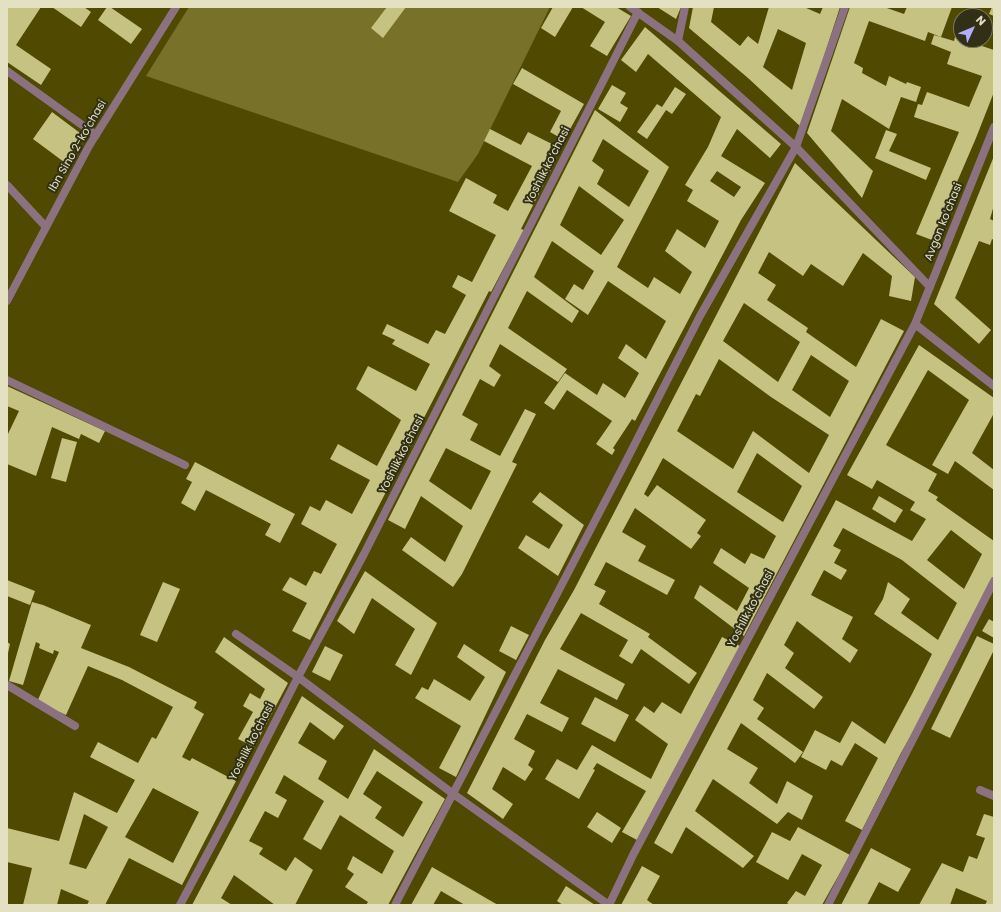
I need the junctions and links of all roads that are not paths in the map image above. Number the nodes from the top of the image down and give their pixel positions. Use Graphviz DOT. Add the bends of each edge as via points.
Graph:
graph roads {
  1 [pos="176,7"];
  2 [pos="630,7"];
  3 [pos="685,7"];
  4 [pos="845,7"];
  5 [pos="638,12"];
  6 [pos="678,40"];
  7 [pos="7,71"];
  8 [pos="994,128"];
  9 [pos="96,135"];
  10 [pos="796,147"];
  11 [pos="7,185"];
  12 [pos="46,226"];
  13 [pos="930,287"];
  14 [pos="7,301"];
  15 [pos="915,324"];
  16 [pos="7,380"];
  17 [pos="994,386"];
  18 [pos="185,465"];
  19 [pos="994,581"];
  20 [pos="236,634"];
  21 [pos="298,677"];
  22 [pos="7,685"];
  23 [pos="75,726"];
  24 [pos="980,790"];
  25 [pos="452,793"];
  26 [pos="994,796"];
  27 [pos="180,905"];
  28 [pos="395,905"];
  29 [pos="609,905"];
  30 [pos="828,905"];
  1 -- 9 [label="street, Ibn Sino 2-koʼchasi"];
  2 -- 5 [label="street"];
  3 -- 6 [label="street"];
  4 -- 10 [label="street"];
  5 -- 6 [label="street"];
  5 -- 21 [label="street, Yoshlik koʻchasi" via="364,554"];
  6 -- 10 [label="street"];
  7 -- 9 [label="street"];
  8 -- 13 [label="street, Avgon koʻchasi"];
  9 -- 12 [label="street, Ibn Sino 2-koʼchasi"];
  10 -- 13 [label="street"];
  10 -- 25 [label="street" via="700,316"];
  11 -- 12 [label="street"];
  12 -- 14 [label="street, Ibn Sino 2-koʼchasi"];
  13 -- 15 [label="street, Avgon koʻchasi"];
  15 -- 17 [label="street"];
  15 -- 29 [label="street, Yoshlik koʻchasi" via="633,855"];
  16 -- 18 [label="street"];
  19 -- 30 [label="street"];
  20 -- 21 [label="street"];
  21 -- 25 [label="street"];
  21 -- 27 [label="street, Yoshlik koʻchasi"];
  22 -- 23 [label="street"];
  24 -- 26 [label="street"];
  25 -- 28 [label="street"];
  25 -- 29 [label="street"];
}
